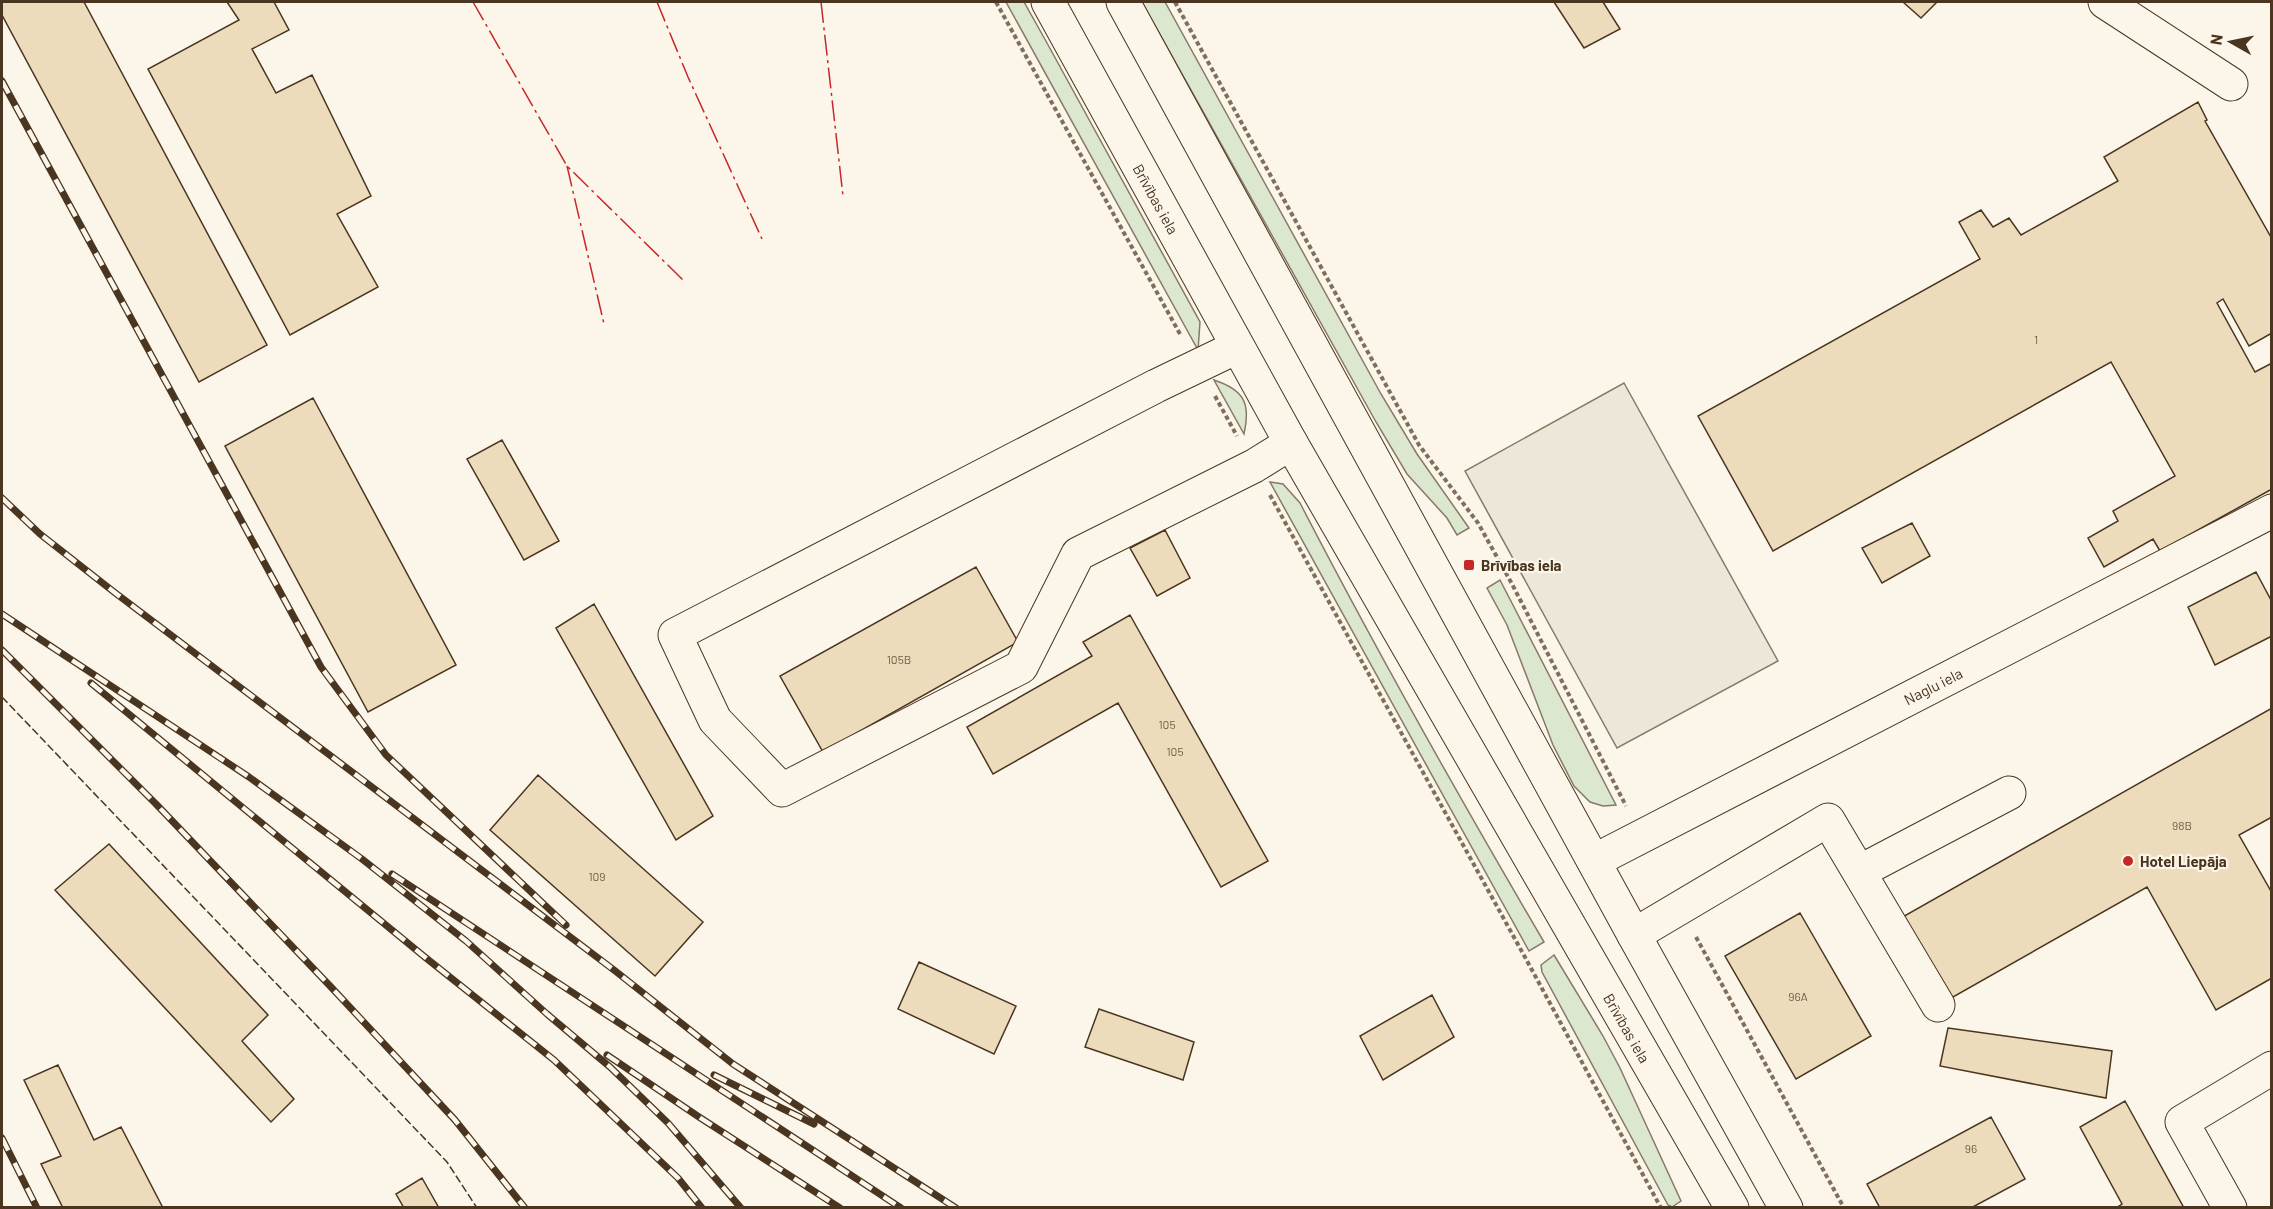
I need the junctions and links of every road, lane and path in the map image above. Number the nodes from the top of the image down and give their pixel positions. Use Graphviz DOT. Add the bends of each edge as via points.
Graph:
graph roads {
  1 [pos="1047,2"];
  2 [pos="1123,2"];
  3 [pos="1175,2"];
  4 [pos="2105,2"];
  5 [pos="2231,84"];
  6 [pos="1237,347"];
  7 [pos="1291,443"];
  8 [pos="2271,511"];
  9 [pos="2009,793"];
  10 [pos="1642,836"];
  11 [pos="1594,861"];
  12 [pos="1859,872"];
  13 [pos="1680,908"];
  14 [pos="1634,935"];
  15 [pos="1526,959"];
  16 [pos="1938,1005"];
  17 [pos="2271,1068"];
  18 [pos="1660,1208"];
  19 [pos="1732,1208"];
  20 [pos="1786,1208"];
  21 [pos="1844,1208"];
  22 [pos="2230,1208"];
  1 -- 6 [label="main road, Brīvības iela"];
  2 -- 11 [label="main road"];
  3 -- 10 [label="path" via="1419,445 1478,523"];
  4 -- 5 [label="main road"];
  6 -- 7 [label="main road, Brīvības iela"];
  6 -- 7 [label="main road" via="675,635 715,720 782,790 1021,667 1078,554 1254,466"];
  7 -- 19 [label="main road, Brīvības iela"];
  8 -- 10 [label="main road, Naglu iela"];
  9 -- 12 [label="main road"];
  10 -- 11 [label="main road, Naglu iela"];
  11 -- 14 [label="main road"];
  12 -- 13 [label="main road" via="1828,820"];
  12 -- 16 [label="main road"];
  13 -- 14 [label="main road"];
  13 -- 21 [label="path"];
  14 -- 20 [label="main road"];
  15 -- 18 [label="path"];
  17 -- 22 [label="main road" via="2182,1122"];
}
